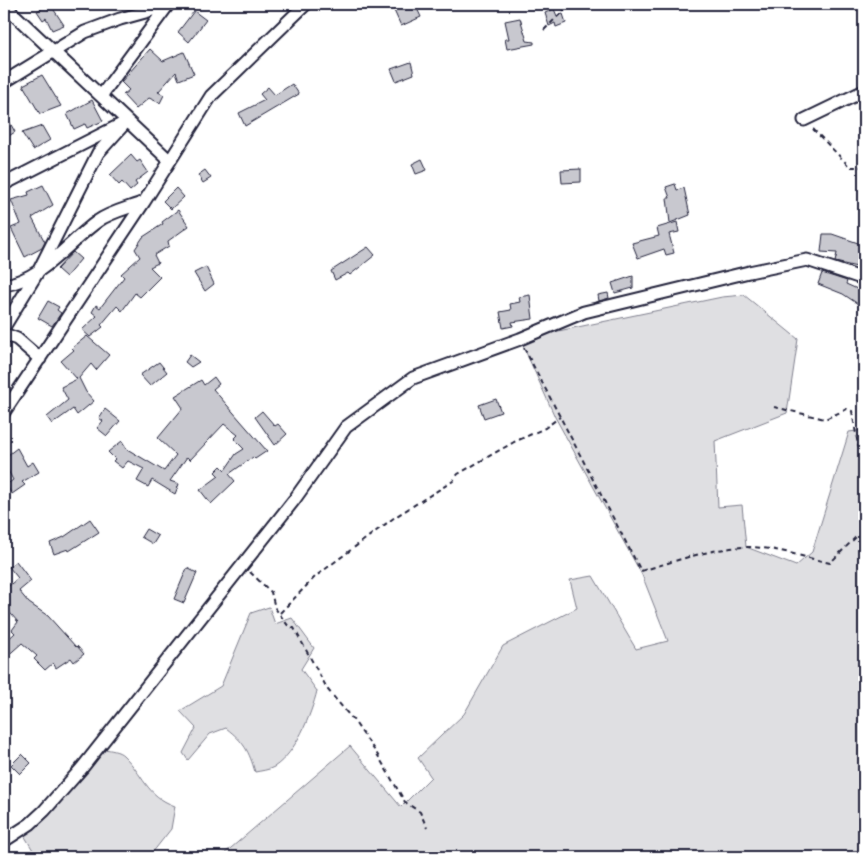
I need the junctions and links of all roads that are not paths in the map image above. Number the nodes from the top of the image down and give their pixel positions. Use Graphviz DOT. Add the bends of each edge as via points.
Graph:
graph roads {
  1 [pos="306,4"];
  2 [pos="168,5"];
  3 [pos="5,7"];
  4 [pos="55,53"];
  5 [pos="4,82"];
  6 [pos="864,91"];
  7 [pos="101,96"];
  8 [pos="804,120"];
  9 [pos="127,121"];
  10 [pos="170,161"];
  11 [pos="4,184"];
  12 [pos="144,202"];
  13 [pos="39,270"];
  14 [pos="864,279"];
  15 [pos="4,285"];
  16 [pos="4,327"];
  17 [pos="4,334"];
  18 [pos="40,359"];
  19 [pos="4,412"];
  20 [pos="4,841"];
  1 -- 10 [label="street" via="211,96"];
  2 -- 4 [label="street" via="85,32"];
  2 -- 7 [label="street"];
  3 -- 4 [label="street"];
  4 -- 5 [label="street"];
  4 -- 7 [label="street"];
  6 -- 8 [label="street"];
  7 -- 9 [label="street"];
  9 -- 10 [label="street"];
  9 -- 11 [label="street"];
  9 -- 13 [label="street" via="98,153"];
  10 -- 12 [label="street"];
  12 -- 13 [label="street" via="99,220"];
  12 -- 18 [label="street"];
  13 -- 15 [label="street"];
  13 -- 16 [label="street"];
  14 -- 20 [label="street" via="807,260 749,272 584,312 413,378 346,428 243,566 82,768 44,811"];
  17 -- 18 [label="street" via="17,339"];
  18 -- 19 [label="street"];
}
